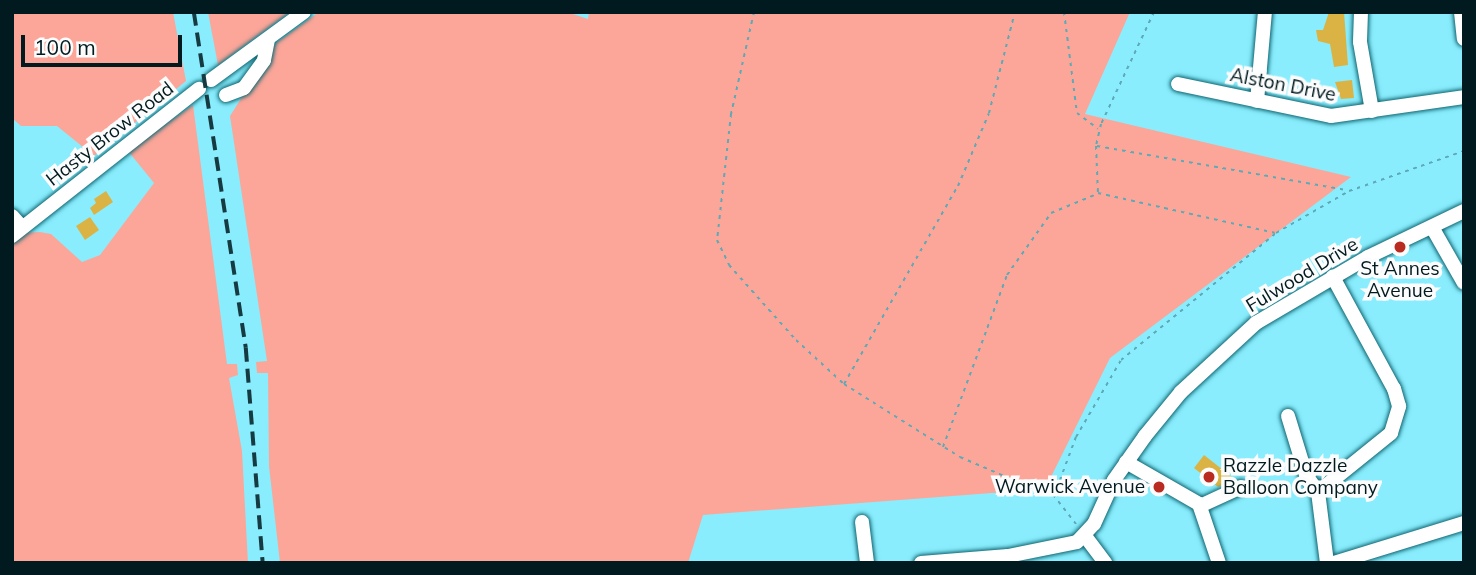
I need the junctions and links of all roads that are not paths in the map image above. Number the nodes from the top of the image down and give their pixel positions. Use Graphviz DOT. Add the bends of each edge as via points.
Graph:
graph roads {
  1 [pos="304,12"];
  2 [pos="1265,12"];
  3 [pos="1361,12"];
  4 [pos="1461,12"];
  5 [pos="1463,36"];
  6 [pos="268,39"];
  7 [pos="1178,85"];
  8 [pos="226,95"];
  9 [pos="1464,97"];
  10 [pos="1257,101"];
  11 [pos="1372,111"];
  12 [pos="1464,211"];
  13 [pos="15,226"];
  14 [pos="1432,227"];
  15 [pos="1333,277"];
  16 [pos="1464,283"];
  17 [pos="1288,416"];
  18 [pos="1126,463"];
  19 [pos="1241,487"];
  20 [pos="1318,492"];
  21 [pos="1200,506"];
  22 [pos="862,522"];
  23 [pos="1464,523"];
  24 [pos="1085,536"];
  25 [pos="1009,559"];
  26 [pos="867,563"];
  27 [pos="921,563"];
  28 [pos="1105,563"];
  29 [pos="1219,563"];
  30 [pos="1327,563"];
  31 [pos="1334,563"];
  1 -- 6 [label="street, Hasty Brow Road"];
  2 -- 10 [label="street"];
  3 -- 11 [label="street" via="1360,42"];
  4 -- 5 [label="street"];
  6 -- 8 [label="street" via="264,61 244,88"];
  6 -- 13 [label="street, Hasty Brow Road"];
  7 -- 10 [label="street, Alston Drive"];
  9 -- 11 [label="street, Alston Drive"];
  10 -- 11 [label="street, Alston Drive" via="1331,116"];
  12 -- 14 [label="street, Fulwood Drive"];
  14 -- 15 [label="street, Fulwood Drive"];
  14 -- 16 [label="street"];
  15 -- 18 [label="street, Fulwood Drive" via="1256,323 1228,347 1181,392"];
  15 -- 20 [label="street" via="1394,389 1398,420 1379,444"];
  17 -- 20 [label="street" via="1306,475"];
  18 -- 21 [label="street" via="1188,494"];
  18 -- 24 [label="street, Fulwood Drive"];
  19 -- 21 [label="street"];
  20 -- 30 [label="street"];
  21 -- 29 [label="street"];
  22 -- 26 [label="street"];
  23 -- 31 [label="street"];
  24 -- 25 [label="street" via="1065,547"];
  24 -- 28 [label="street"];
  25 -- 27 [label="street"];
}
